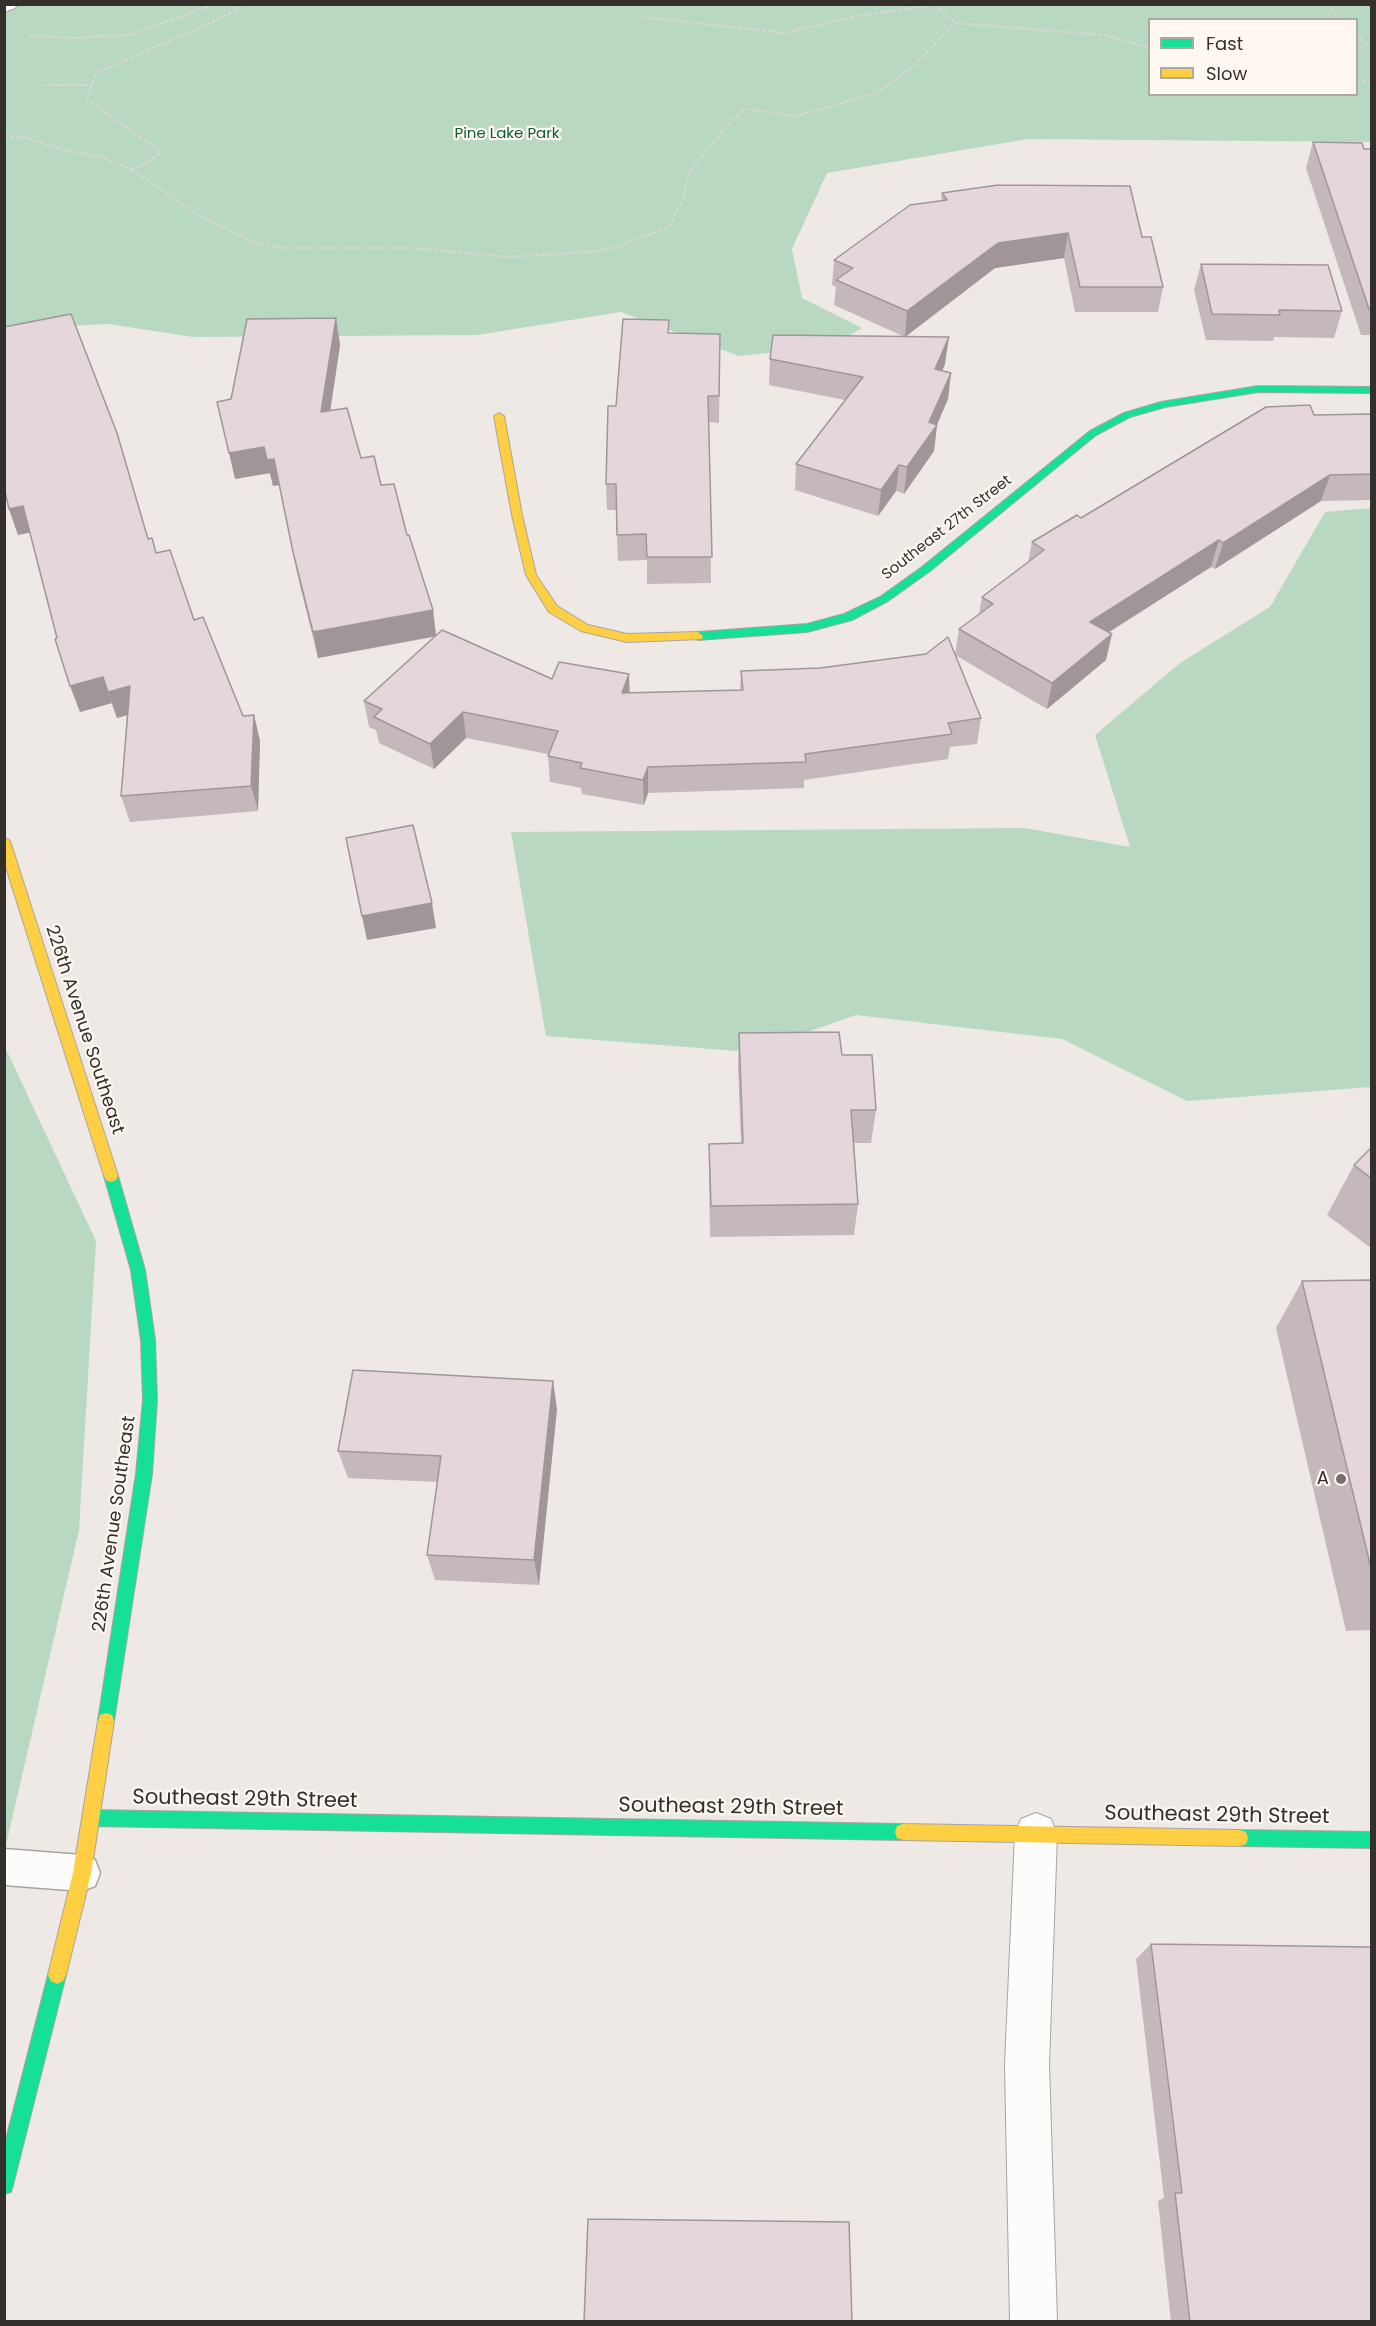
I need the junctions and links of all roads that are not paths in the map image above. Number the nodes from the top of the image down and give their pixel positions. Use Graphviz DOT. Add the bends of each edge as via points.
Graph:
graph roads {
  1 [pos="1371,390"];
  2 [pos="499,416"];
  3 [pos="4,841"];
  4 [pos="90,1818"];
  5 [pos="1036,1834"];
  6 [pos="1371,1840"];
  7 [pos="4,1867"];
  8 [pos="82,1873"];
  9 [pos="4,2185"];
  10 [pos="1034,2322"];
  1 -- 2 [label="street, Southeast 27th Street" via="1258,389 1187,400 1127,415 1093,433 884,599 807,628 671,638 627,638 585,628 553,609 531,575"];
  3 -- 4 [label="street, 226th Avenue Southeast" via="120,1202 138,1270 148,1340 150,1400 144,1474"];
  4 -- 5 [label="street, Southeast 29th Street"];
  4 -- 8 [label="street, 226th Avenue Southeast"];
  5 -- 6 [label="street, Southeast 29th Street"];
  5 -- 10 [label="street" via="1027,2065"];
  7 -- 8 [label="lane"];
  8 -- 9 [label="street, 226th Avenue Southeast"];
}
